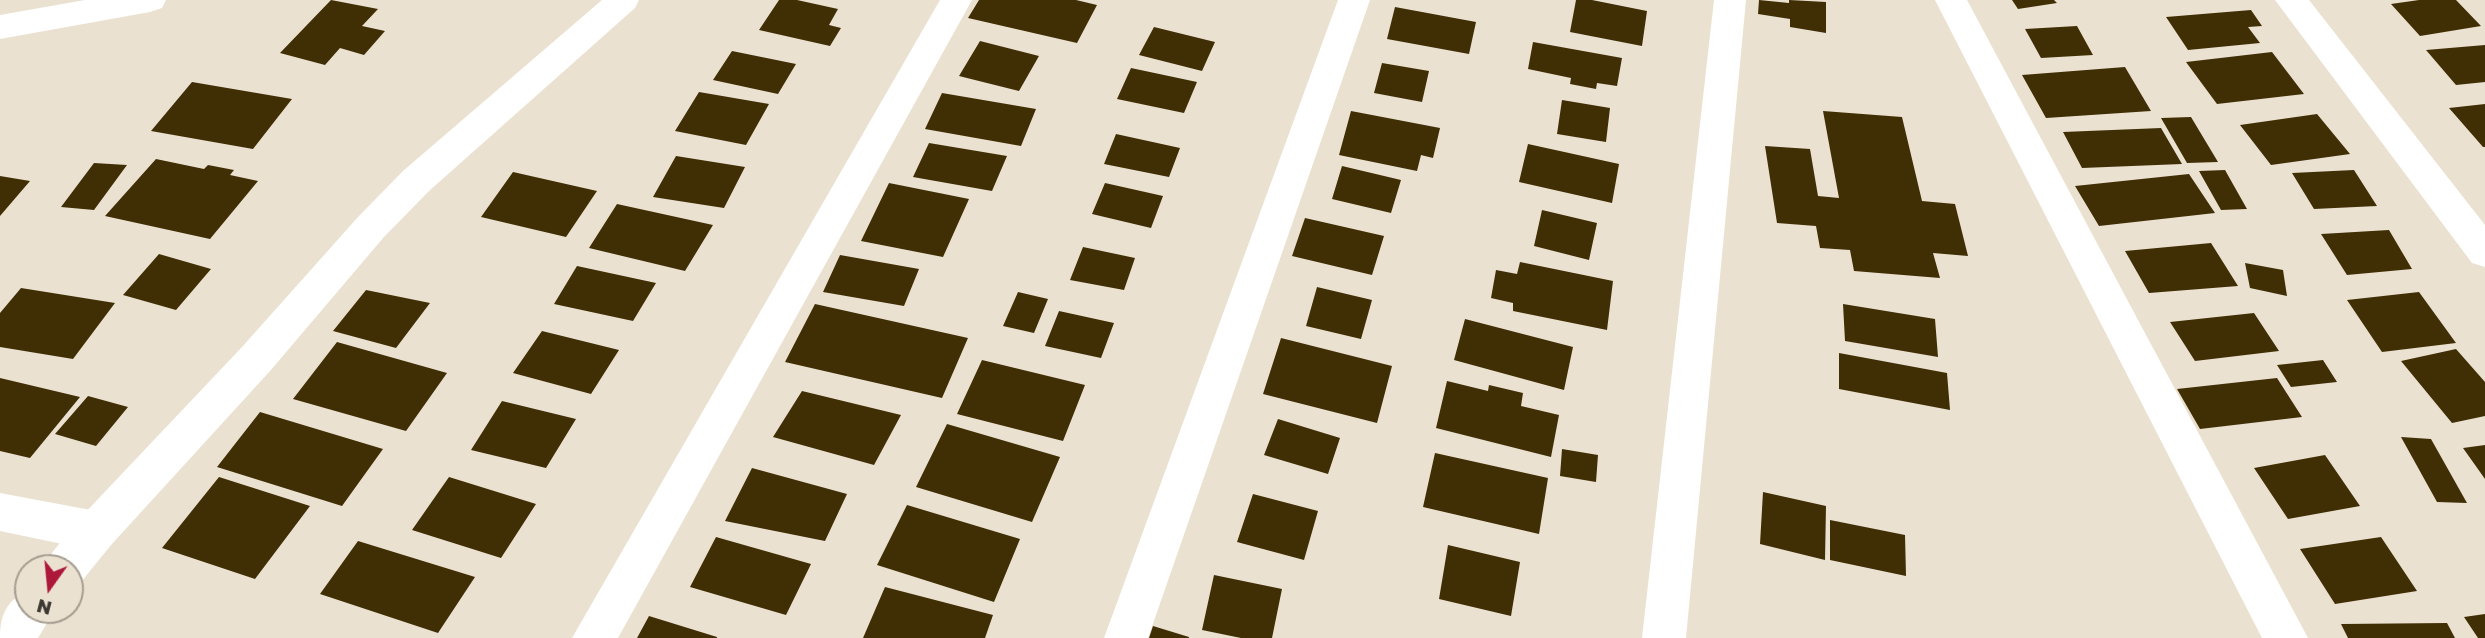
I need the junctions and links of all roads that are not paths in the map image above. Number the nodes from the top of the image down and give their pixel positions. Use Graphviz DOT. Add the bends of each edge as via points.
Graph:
graph roads {
  1 [pos="150,0"];
  2 [pos="624,0"];
  3 [pos="956,0"];
  4 [pos="1354,0"];
  5 [pos="1730,0"];
  6 [pos="1951,0"];
  7 [pos="2291,0"];
  8 [pos="70,8"];
  9 [pos="0,27"];
  10 [pos="2485,252"];
  11 [pos="0,512"];
  12 [pos="96,531"];
  13 [pos="77,554"];
  14 [pos="22,624"];
  15 [pos="11,638"];
  16 [pos="594,638"];
  17 [pos="1126,638"];
  18 [pos="1664,638"];
  19 [pos="2286,638"];
  1 -- 8 [label="street"];
  2 -- 12 [label="street" via="407,190"];
  3 -- 16 [label="street"];
  4 -- 17 [label="street"];
  5 -- 18 [label="street"];
  6 -- 19 [label="street"];
  7 -- 10 [label="street"];
  8 -- 9 [label="street"];
  11 -- 12 [label="street"];
  12 -- 13 [label="street"];
  14 -- 15 [label="street"];
}
